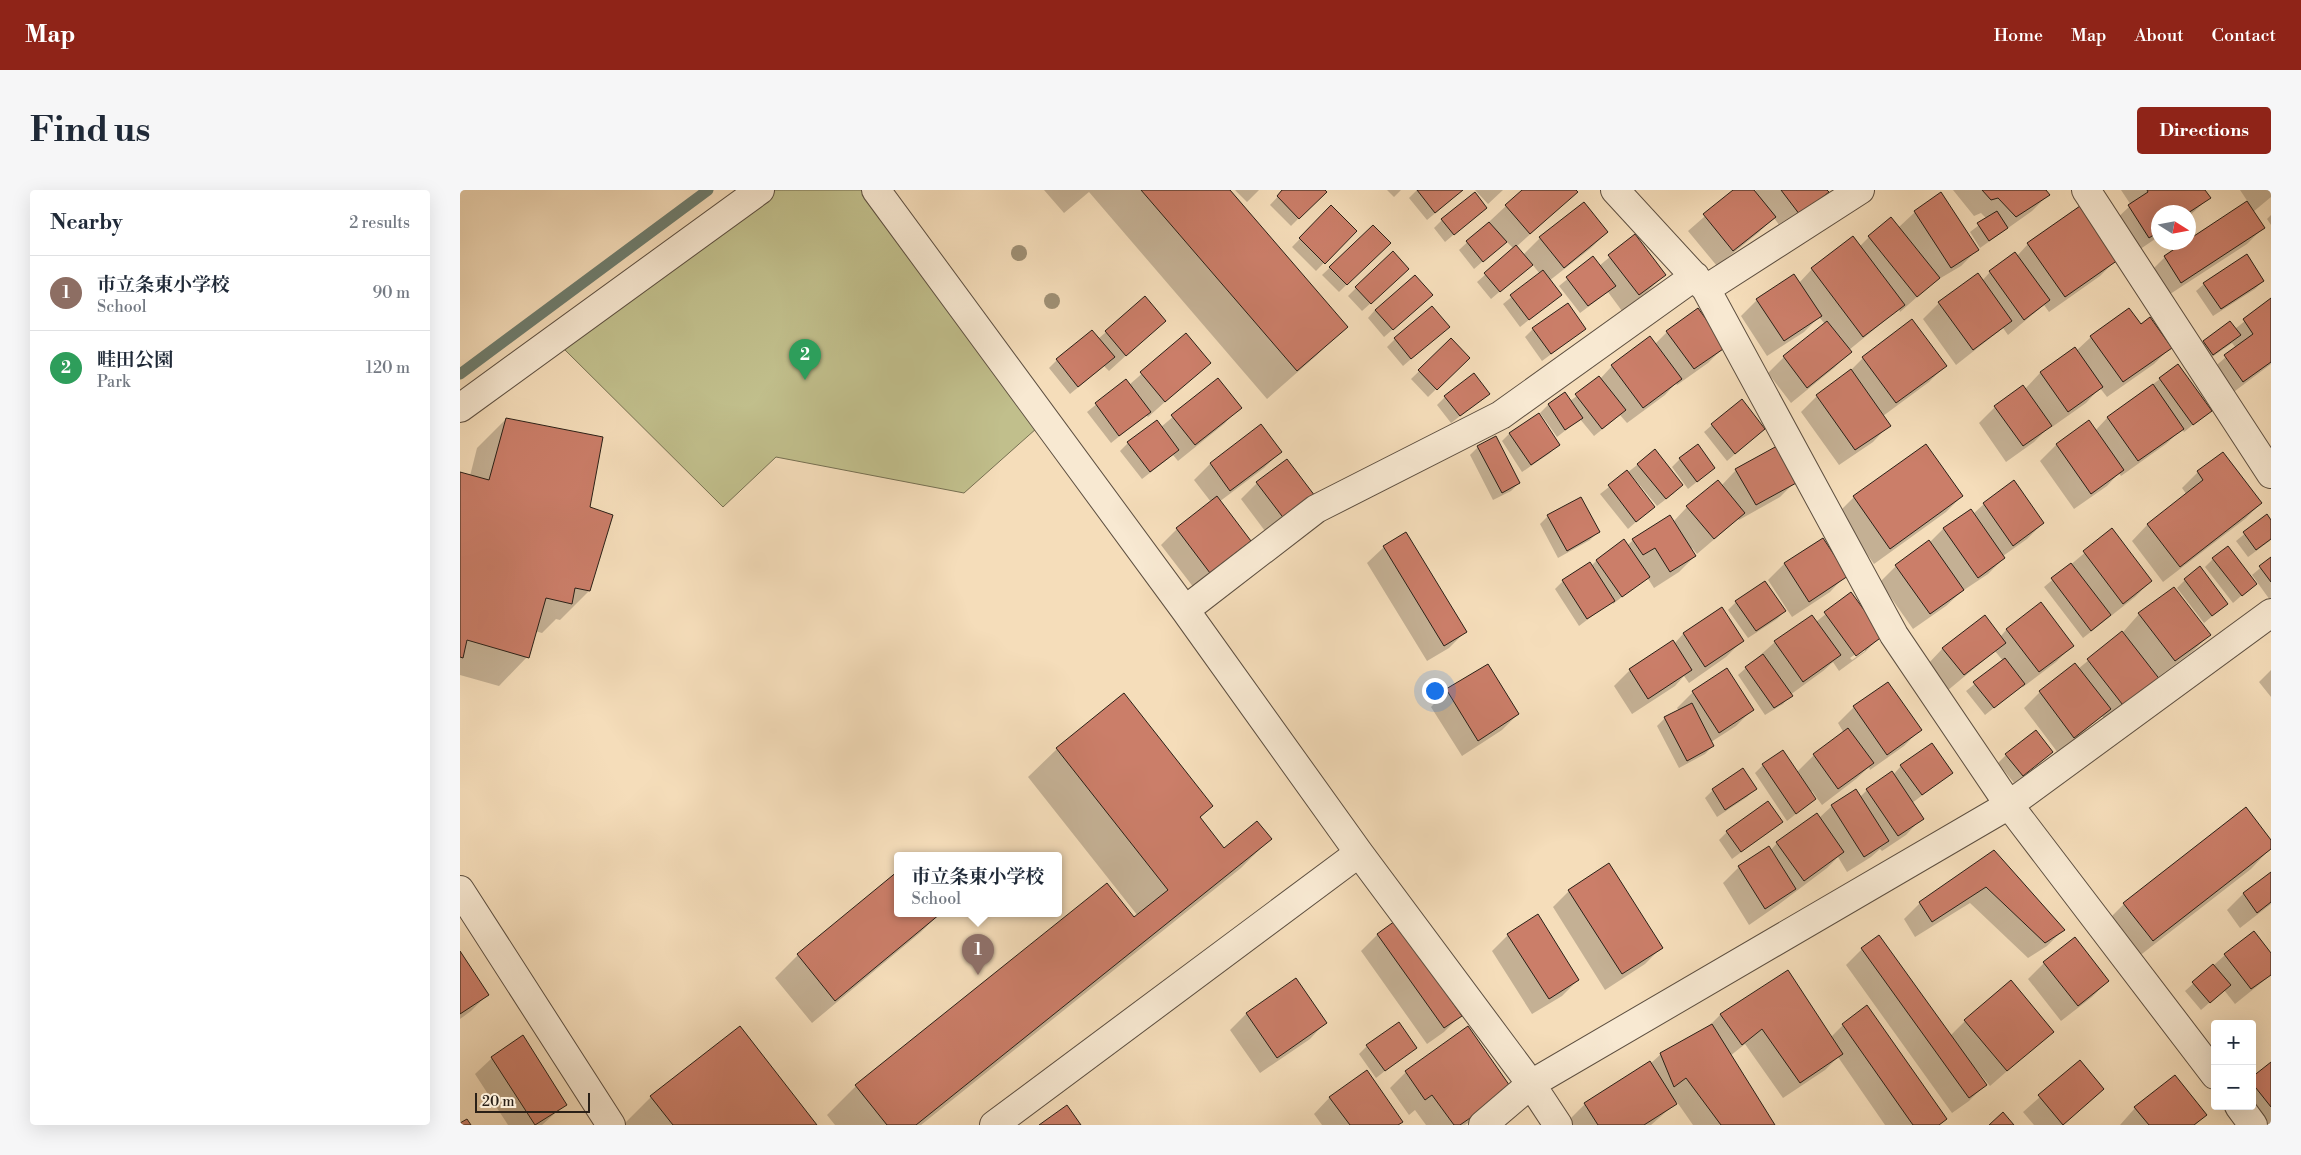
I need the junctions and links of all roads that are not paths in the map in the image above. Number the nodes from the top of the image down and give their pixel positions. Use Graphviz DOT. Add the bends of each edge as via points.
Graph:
graph roads {
  1 [pos="760,190"];
  2 [pos="876,190"];
  3 [pos="1615,190"];
  4 [pos="1860,190"];
  5 [pos="2086,190"];
  6 [pos="1700,283"];
  7 [pos="460,408"];
  8 [pos="2271,474"];
  9 [pos="1185,610"];
  10 [pos="2271,613"];
  11 [pos="2009,805"];
  12 [pos="1359,853"];
  13 [pos="460,890"];
  14 [pos="2211,1070"];
  15 [pos="1531,1084"];
  16 [pos="2242,1110"];
  17 [pos="611,1125"];
  18 [pos="994,1125"];
  19 [pos="1483,1125"];
  20 [pos="1558,1125"];
  21 [pos="2253,1125"];
  1 -- 7 [label="street"];
  2 -- 9 [label="street"];
  3 -- 6 [label="street"];
  4 -- 6 [label="street"];
  5 -- 8 [label="street"];
  6 -- 9 [label="street" via="1501,415 1316,508"];
  6 -- 11 [label="street" via="1894,636"];
  9 -- 12 [label="street"];
  10 -- 11 [label="street"];
  11 -- 14 [label="street"];
  11 -- 15 [label="street"];
  12 -- 15 [label="street"];
  12 -- 18 [label="street"];
  13 -- 17 [label="street"];
  15 -- 19 [label="street"];
  15 -- 20 [label="street"];
  16 -- 21 [label="street"];
}
